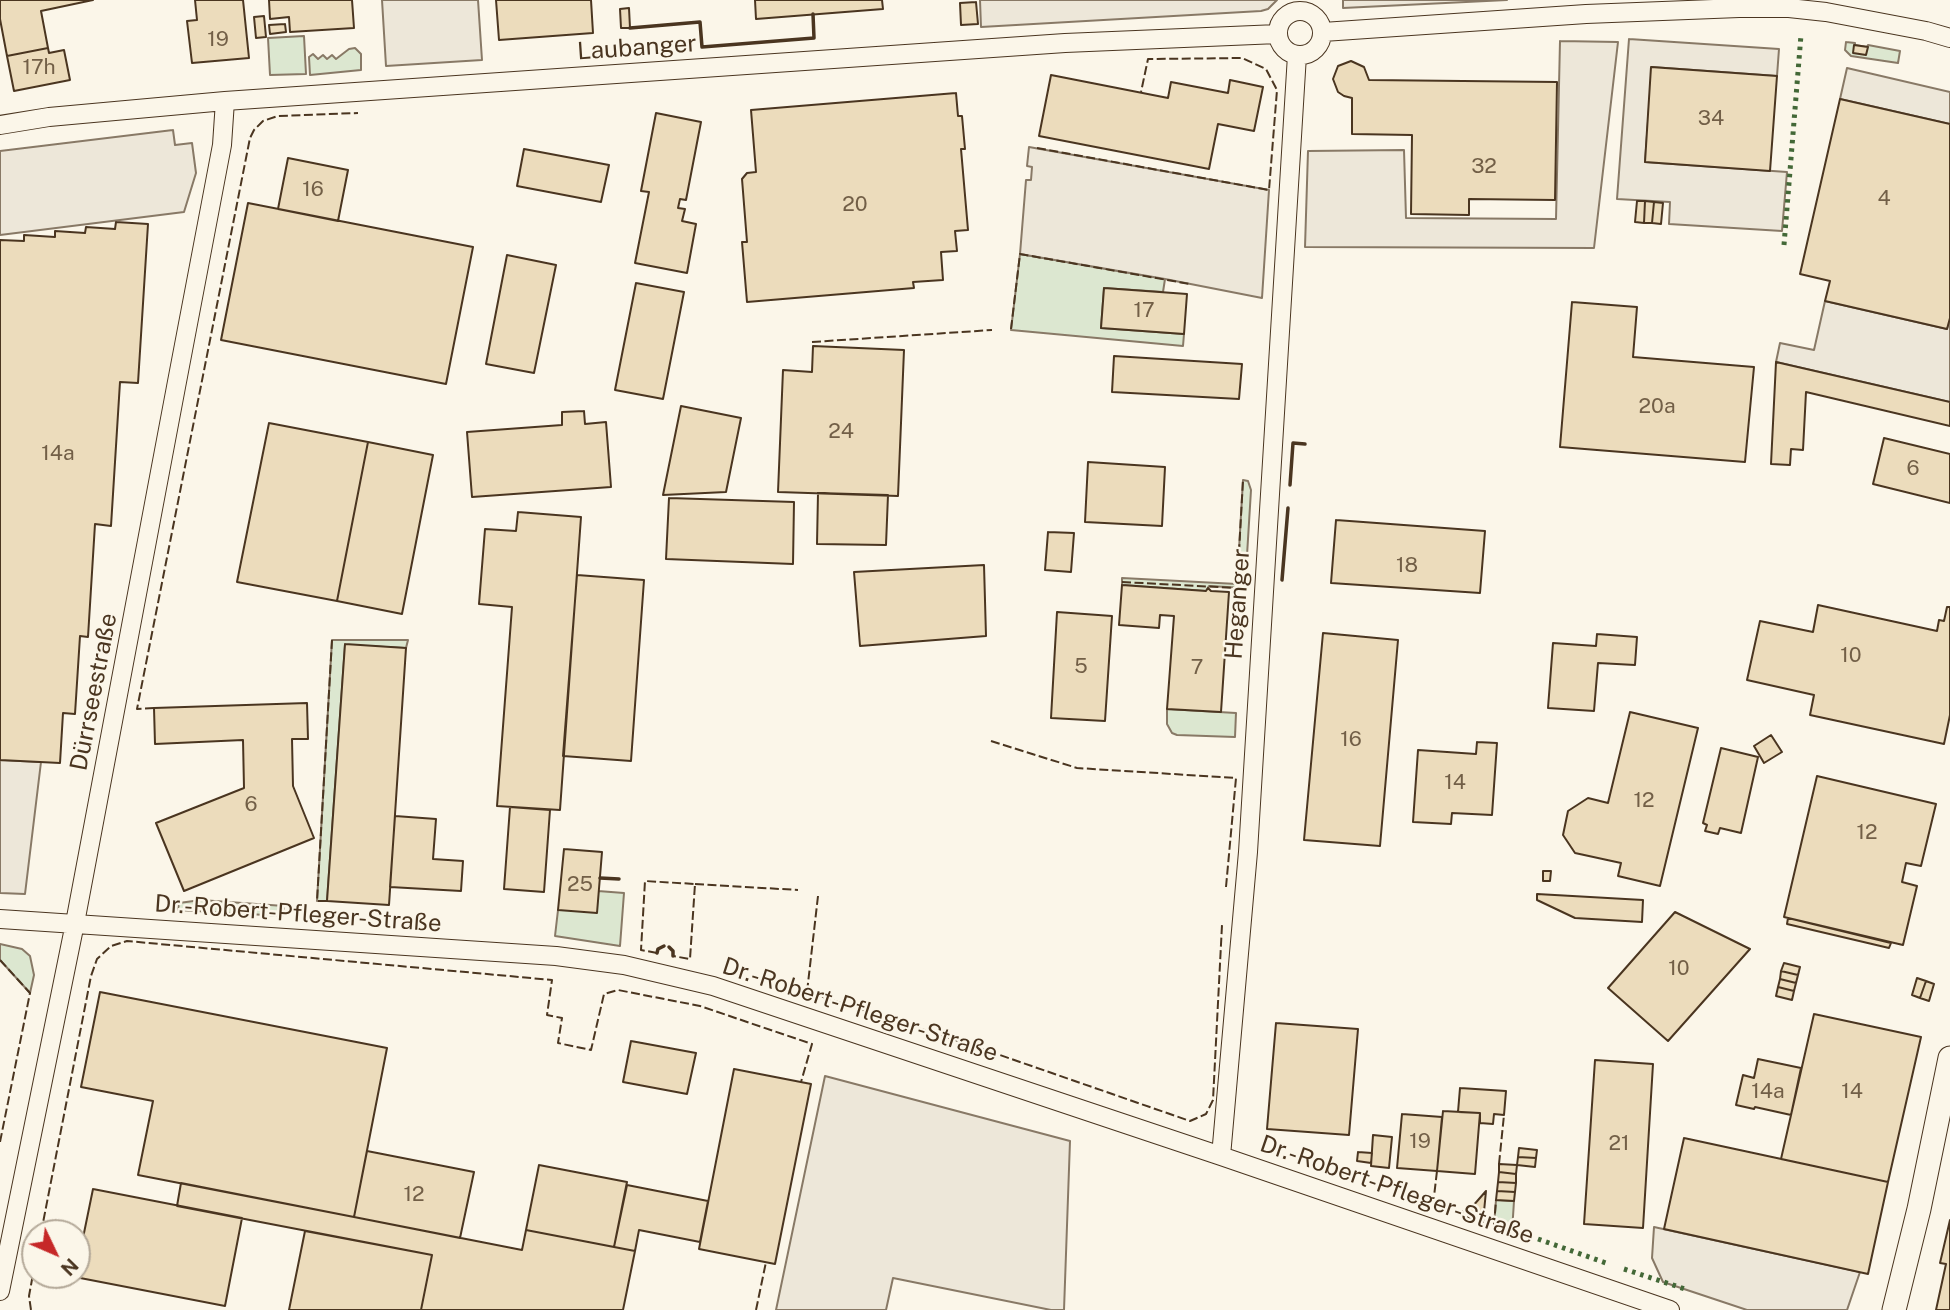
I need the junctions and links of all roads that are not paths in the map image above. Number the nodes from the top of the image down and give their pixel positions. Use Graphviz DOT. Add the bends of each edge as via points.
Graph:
graph roads {
  1 [pos="1301,5"];
  2 [pos="1323,32"];
  3 [pos="1278,34"];
  4 [pos="1950,38"];
  5 [pos="1297,55"];
  6 [pos="225,101"];
  7 [pos="0,125"];
  8 [pos="0,919"];
  9 [pos="75,923"];
  10 [pos="1950,1058"];
  11 [pos="1221,1156"];
  12 [pos="0,1291"];
  13 [pos="1670,1310"];
  14 [pos="1894,1310"];
  1 -- 2 [label="street" via="1319,20"];
  1 -- 3 [label="street" via="1281,22"];
  2 -- 4 [label="street" via="1789,8"];
  2 -- 5 [label="street" via="1318,47"];
  3 -- 5 [label="street" via="1285,50"];
  3 -- 6 [label="street, Laubanger" via="1065,43"];
  5 -- 11 [label="street, Heganger" via="1247,866"];
  6 -- 7 [label="street, Laubanger"];
  6 -- 9 [label="street, Dürrseestraße" via="220,158"];
  8 -- 9 [label="street, Dr.-Robert-Pfleger-Straße"];
  9 -- 11 [label="street, Dr.-Robert-Pfleger-Straße" via="556,956 624,965 713,986"];
  9 -- 12 [label="street, Dürrseestraße"];
  10 -- 14 [label="street"];
  11 -- 13 [label="street, Dr.-Robert-Pfleger-Straße"];
}
